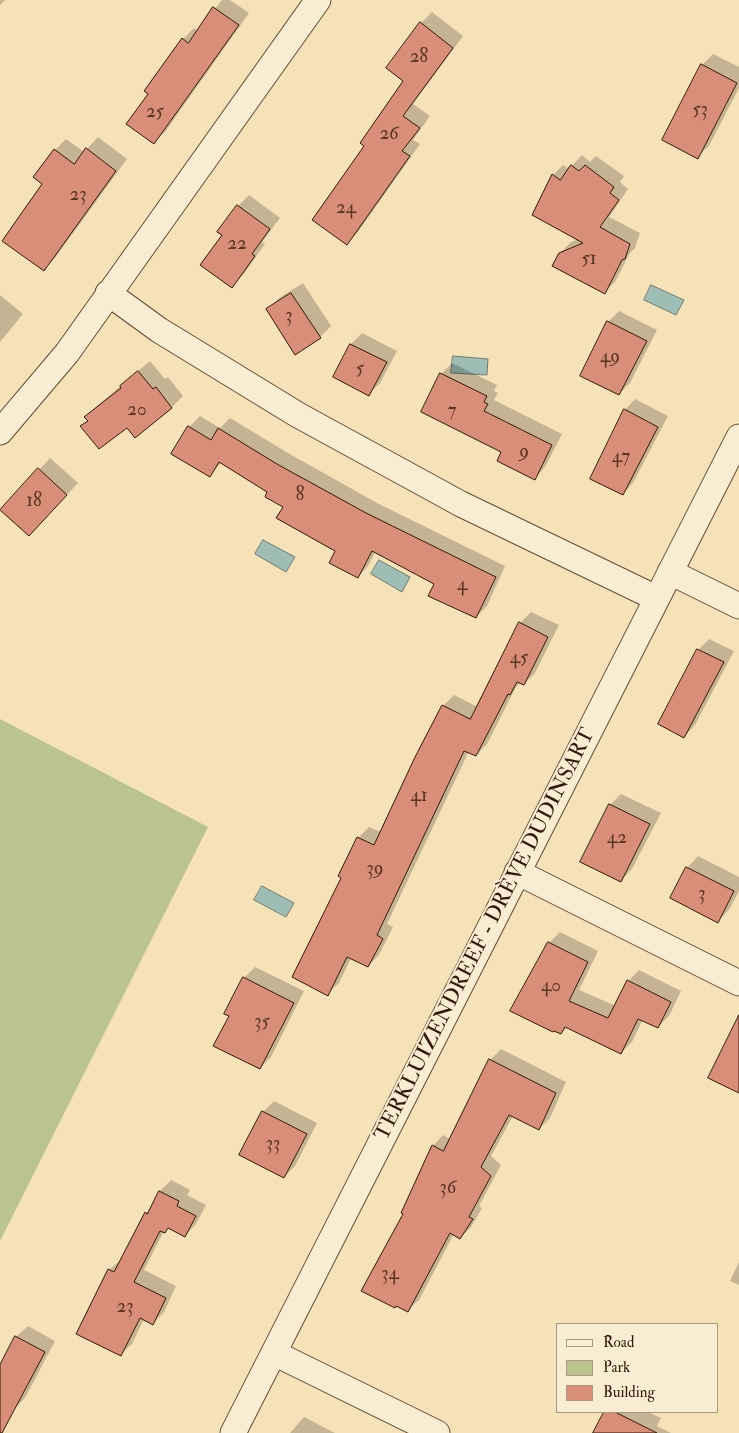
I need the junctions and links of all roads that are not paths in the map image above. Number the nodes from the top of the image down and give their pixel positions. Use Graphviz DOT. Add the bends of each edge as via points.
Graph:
graph roads {
  1 [pos="318,0"];
  2 [pos="108,293"];
  3 [pos="0,432"];
  4 [pos="739,437"];
  5 [pos="670,572"];
  6 [pos="656,598"];
  7 [pos="739,606"];
  8 [pos="518,872"];
  9 [pos="739,983"];
  10 [pos="274,1353"];
  11 [pos="233,1433"];
  12 [pos="437,1433"];
  1 -- 2 [label="street"];
  2 -- 3 [label="street" via="67,353"];
  2 -- 6 [label="street" via="159,330 306,420 461,504"];
  4 -- 5 [label="street, TERKLUIZENDREEF - DRÈVE DUDINSART"];
  5 -- 6 [label="street, TERKLUIZENDREEF - DRÈVE DUDINSART"];
  5 -- 7 [label="street"];
  6 -- 8 [label="street, TERKLUIZENDREEF - DRÈVE DUDINSART"];
  8 -- 9 [label="street"];
  8 -- 10 [label="street, TERKLUIZENDREEF - DRÈVE DUDINSART"];
  10 -- 11 [label="street, TERKLUIZENDREEF - DRÈVE DUDINSART"];
  10 -- 12 [label="street"];
}
